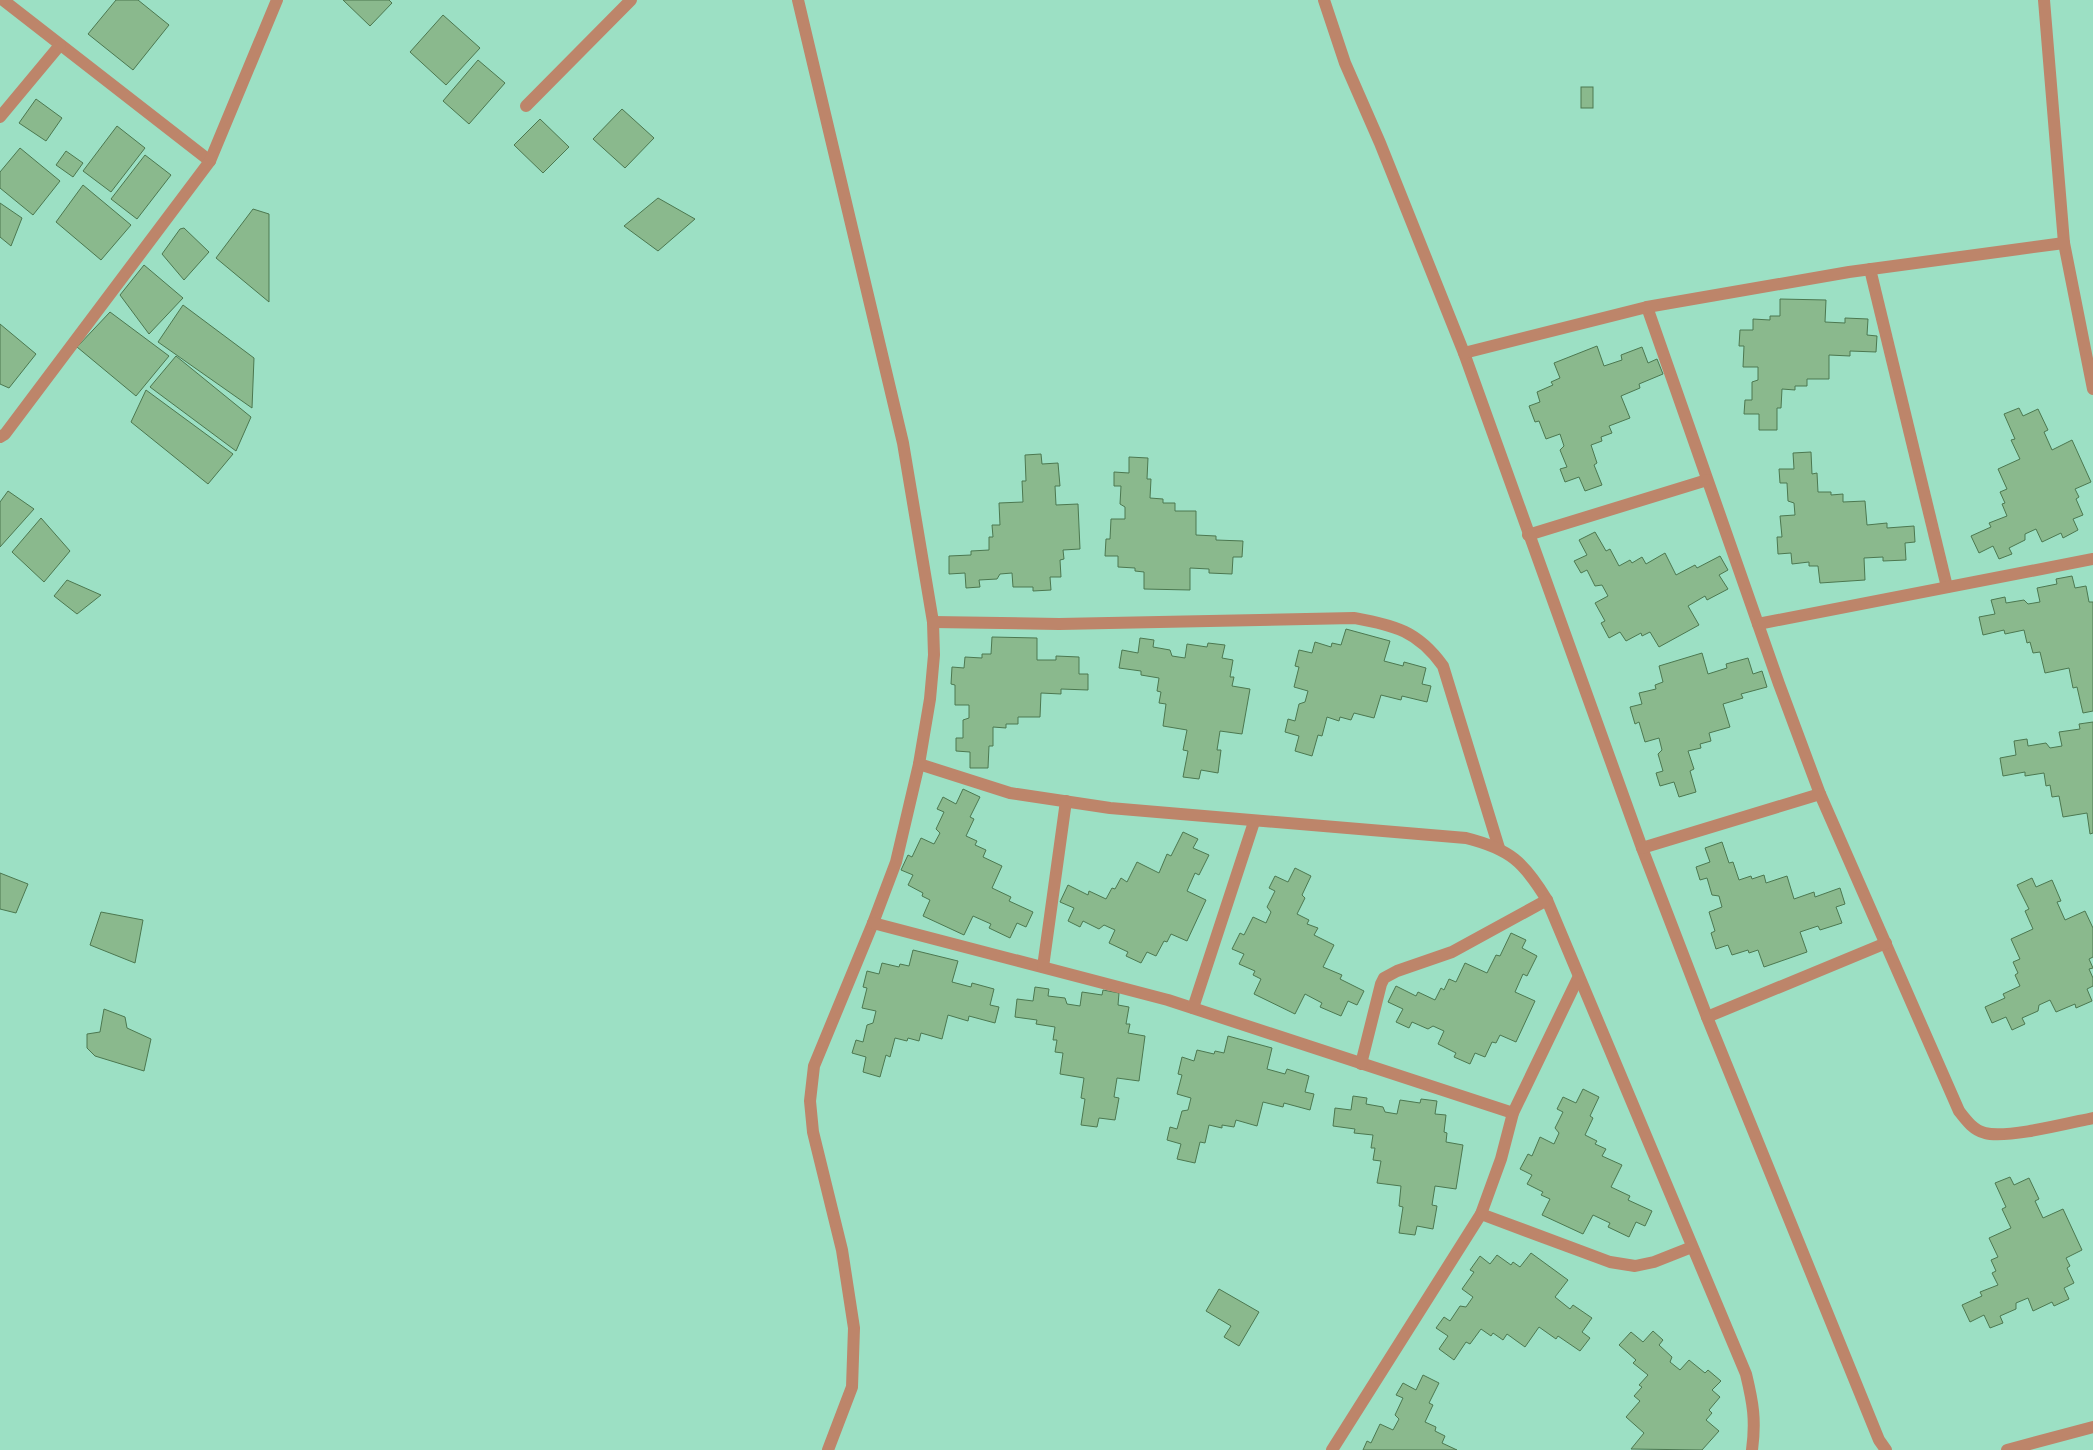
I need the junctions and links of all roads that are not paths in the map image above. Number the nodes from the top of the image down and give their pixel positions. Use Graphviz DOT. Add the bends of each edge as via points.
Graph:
graph roads {
  1 [pos="3,0"];
  2 [pos="277,0"];
  3 [pos="631,0"];
  4 [pos="798,0"];
  5 [pos="1324,0"];
  6 [pos="2044,0"];
  7 [pos="60,45"];
  8 [pos="526,106"];
  9 [pos="0,117"];
  10 [pos="210,161"];
  11 [pos="2064,243"];
  12 [pos="1870,269"];
  13 [pos="1647,307"];
  14 [pos="1464,353"];
  15 [pos="2093,389"];
  16 [pos="0,437"];
  17 [pos="1707,480"];
  18 [pos="1528,535"];
  19 [pos="2093,559"];
  20 [pos="1947,587"];
  21 [pos="933,622"];
  22 [pos="1758,624"];
  23 [pos="919,764"];
  24 [pos="1820,794"];
  25 [pos="1066,802"];
  26 [pos="1254,822"];
  27 [pos="1499,848"];
  28 [pos="1642,848"];
  29 [pos="1547,900"];
  30 [pos="873,923"];
  31 [pos="1886,943"];
  32 [pos="1043,968"];
  33 [pos="1578,978"];
  34 [pos="1193,1008"];
  35 [pos="1707,1017"];
  36 [pos="1361,1064"];
  37 [pos="1514,1113"];
  38 [pos="2093,1118"];
  39 [pos="1481,1214"];
  40 [pos="1692,1247"];
  41 [pos="2093,1427"];
  42 [pos="828,1450"];
  43 [pos="1332,1450"];
  44 [pos="1752,1450"];
  45 [pos="1886,1450"];
  46 [pos="2007,1450"];
  1 -- 7 [label="street"];
  2 -- 10 [label="street"];
  3 -- 8 [label="street"];
  4 -- 21 [label="street" via="903,443"];
  5 -- 14 [label="street" via="1346,64"];
  6 -- 11 [label="street"];
  7 -- 9 [label="street"];
  7 -- 10 [label="street"];
  10 -- 16 [label="street"];
  11 -- 12 [label="street"];
  11 -- 15 [label="street"];
  12 -- 13 [label="street"];
  12 -- 20 [label="street"];
  13 -- 14 [label="street"];
  13 -- 17 [label="street"];
  14 -- 18 [label="street"];
  17 -- 18 [label="street"];
  17 -- 22 [label="street"];
  18 -- 28 [label="street"];
  19 -- 20 [label="street"];
  20 -- 22 [label="street"];
  21 -- 23 [label="street" via="934,655"];
  21 -- 27 [label="street" via="1059,624 1354,618 1391,626 1416,637 1443,666"];
  22 -- 24 [label="street"];
  23 -- 25 [label="street" via="1010,793"];
  23 -- 30 [label="street" via="896,862"];
  24 -- 28 [label="street"];
  24 -- 31 [label="street"];
  25 -- 26 [label="street"];
  25 -- 32 [label="street"];
  26 -- 27 [label="street" via="1466,838"];
  26 -- 34 [label="street"];
  27 -- 29 [label="street" via="1519,861"];
  28 -- 35 [label="street"];
  29 -- 33 [label="street"];
  29 -- 36 [label="street" via="1452,952 1384,978"];
  30 -- 32 [label="street"];
  30 -- 42 [label="street" via="814,1066 810,1101 813,1132 842,1250 854,1328 852,1386"];
  31 -- 35 [label="street"];
  31 -- 38 [label="street" via="1959,1111 1970,1126 1985,1133 2010,1133"];
  32 -- 34 [label="street"];
  33 -- 37 [label="street"];
  33 -- 40 [label="street"];
  34 -- 36 [label="street"];
  35 -- 45 [label="street" via="1879,1440"];
  36 -- 37 [label="street"];
  37 -- 39 [label="street"];
  39 -- 40 [label="street" via="1610,1262 1635,1266"];
  39 -- 43 [label="street"];
  40 -- 44 [label="street" via="1746,1374 1755,1424"];
  41 -- 46 [label="street"];
}
